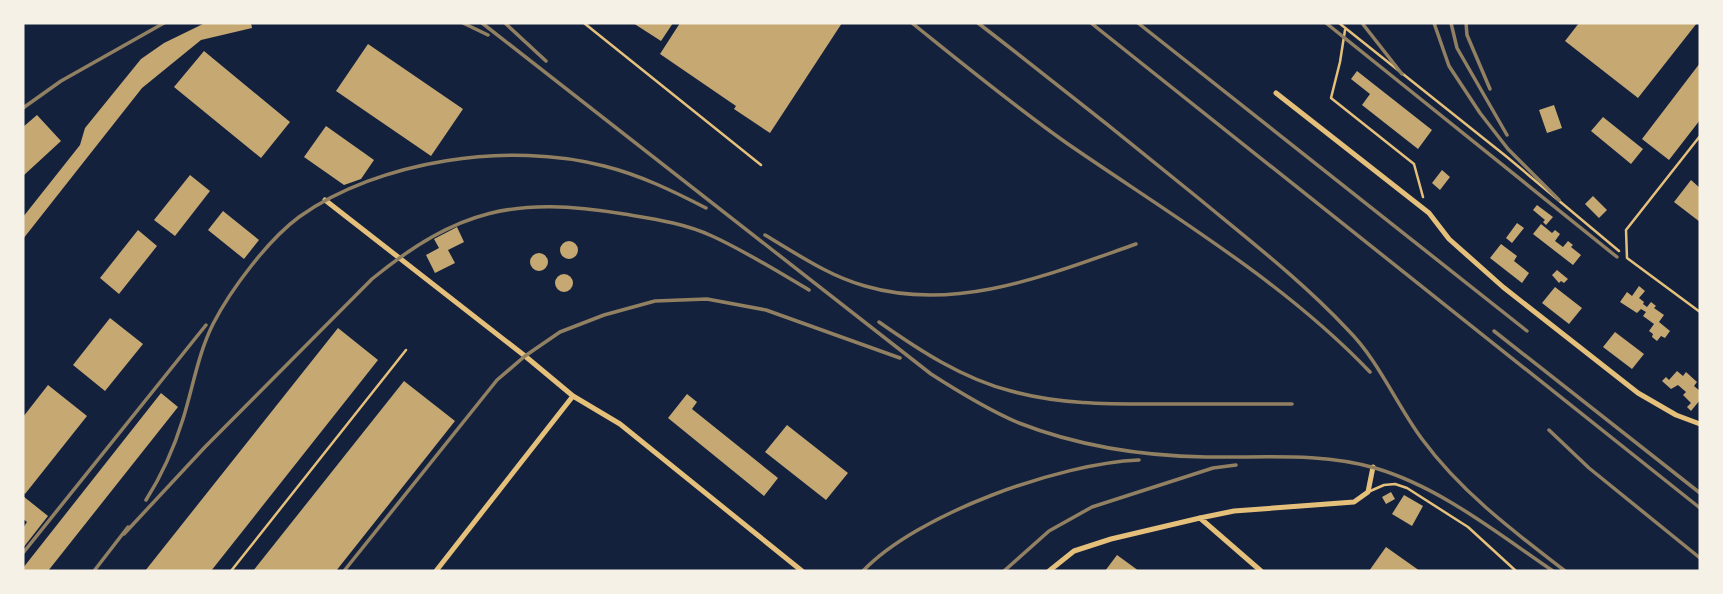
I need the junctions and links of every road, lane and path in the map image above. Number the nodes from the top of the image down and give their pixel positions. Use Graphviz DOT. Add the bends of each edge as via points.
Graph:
graph roads {
  1 [pos="583,23"];
  2 [pos="1339,23"];
  3 [pos="1345,28"];
  4 [pos="1276,93"];
  5 [pos="1700,136"];
  6 [pos="761,165"];
  7 [pos="325,200"];
  8 [pos="1429,213"];
  9 [pos="1627,258"];
  10 [pos="1700,312"];
  11 [pos="406,350"];
  12 [pos="573,396"];
  13 [pos="1700,424"];
  14 [pos="1373,467"];
  15 [pos="1368,492"];
  16 [pos="1200,518"];
  17 [pos="231,571"];
  18 [pos="436,571"];
  19 [pos="802,571"];
  20 [pos="1049,571"];
  21 [pos="1261,571"];
  22 [pos="1516,571"];
  1 -- 6 [label="lane"];
  2 -- 3 [label="path"];
  3 -- 8 [label="path" via="1331,98 1413,164"];
  3 -- 9 [label="path"];
  4 -- 8 [label="street"];
  5 -- 9 [label="lane" via="1626,230"];
  7 -- 12 [label="street"];
  8 -- 13 [label="street" via="1449,239 1503,287 1627,385"];
  9 -- 10 [label="lane"];
  11 -- 17 [label="lane"];
  12 -- 18 [label="street"];
  12 -- 19 [label="street" via="620,424"];
  14 -- 15 [label="street"];
  15 -- 16 [label="street" via="1344,504 1234,511"];
  15 -- 22 [label="lane" via="1384,485 1406,488 1468,527"];
  16 -- 20 [label="street" via="1074,551"];
  16 -- 21 [label="street"];
}
